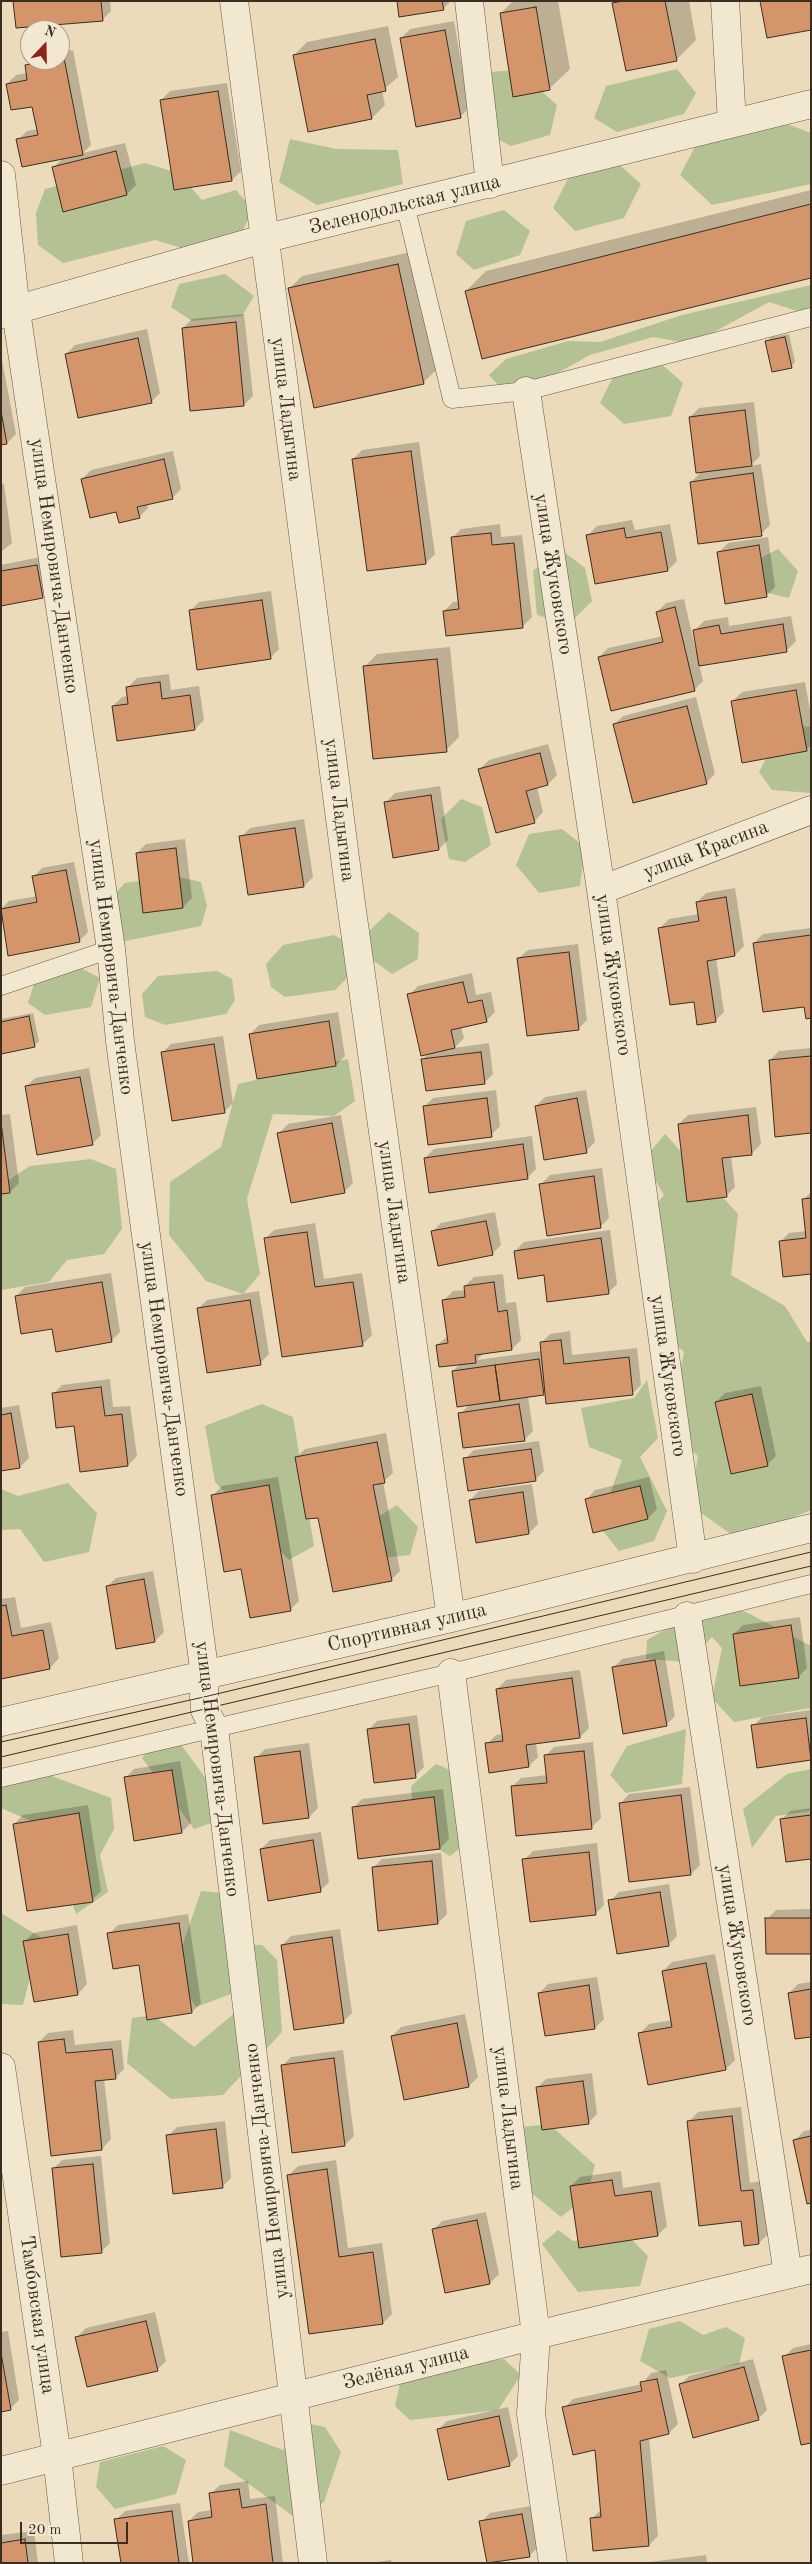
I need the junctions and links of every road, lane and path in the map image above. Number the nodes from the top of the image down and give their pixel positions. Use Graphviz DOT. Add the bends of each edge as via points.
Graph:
graph roads {
  1 [pos="234,1"];
  2 [pos="469,1"];
  3 [pos="725,1"];
  4 [pos="811,104"];
  5 [pos="732,123"];
  6 [pos="1,175"];
  7 [pos="490,184"];
  8 [pos="405,204"];
  9 [pos="264,239"];
  10 [pos="9,313"];
  11 [pos="811,317"];
  12 [pos="526,391"];
  13 [pos="811,810"];
  14 [pos="602,890"];
  15 [pos="111,949"];
  16 [pos="1,986"];
  17 [pos="811,1528"];
  18 [pos="693,1559"];
  19 [pos="811,1584"];
  20 [pos="687,1616"];
  21 [pos="451,1618"];
  22 [pos="450,1673"];
  23 [pos="205,1676"];
  24 [pos="1,1722"];
  25 [pos="214,1728"];
  26 [pos="1,1778"];
  27 [pos="1,2067"];
  28 [pos="799,2271"];
  29 [pos="536,2335"];
  30 [pos="293,2396"];
  31 [pos="57,2456"];
  32 [pos="1,2471"];
  33 [pos="69,2563"];
  34 [pos="313,2563"];
  35 [pos="554,2563"];
  1 -- 9 [label="street, улица Ладыгина"];
  2 -- 7 [label="street"];
  3 -- 5 [label="street"];
  4 -- 5 [label="street, Зеленодольская улица"];
  5 -- 7 [label="street, Зеленодольская улица"];
  6 -- 10 [label="street, улица Немировича-Данченко"];
  7 -- 8 [label="street, Зеленодольская улица"];
  8 -- 9 [label="street, Зеленодольская улица"];
  8 -- 12 [label="lane" via="452,400"];
  9 -- 10 [label="street, Зеленодольская улица"];
  9 -- 21 [label="street, улица Ладыгина" via="361,978"];
  10 -- 15 [label="street, улица Немировича-Данченко"];
  11 -- 12 [label="lane"];
  12 -- 14 [label="street, улица Жуковского"];
  13 -- 14 [label="street, улица Красина"];
  14 -- 18 [label="street, улица Жуковского"];
  15 -- 16 [label="lane"];
  15 -- 23 [label="street, улица Немировича-Данченко"];
  17 -- 18 [label="street, Спортивная улица"];
  18 -- 21 [label="street, Спортивная улица"];
  19 -- 20 [label="lane"];
  20 -- 22 [label="lane"];
  20 -- 28 [label="street, улица Жуковского"];
  21 -- 23 [label="street, Спортивная улица"];
  22 -- 25 [label="lane"];
  22 -- 29 [label="street, улица Ладыгина"];
  23 -- 24 [label="street, Спортивная улица"];
  23 -- 25 [label="street, улица Немировича-Данченко" via="205,1710"];
  25 -- 26 [label="lane"];
  25 -- 30 [label="street, улица Немировича-Данченко"];
  27 -- 31 [label="street, Тамбовская улица"];
  28 -- 29 [label="street, Зелёная улица"];
  29 -- 30 [label="street, Зелёная улица"];
  29 -- 35 [label="street, улица Ладыгина" via="531,2414"];
  30 -- 31 [label="street, Зелёная улица"];
  30 -- 34 [label="street, улица Немировича-Данченко"];
  31 -- 32 [label="street, Зелёная улица"];
  31 -- 33 [label="street, Тамбовская улица"];
}
